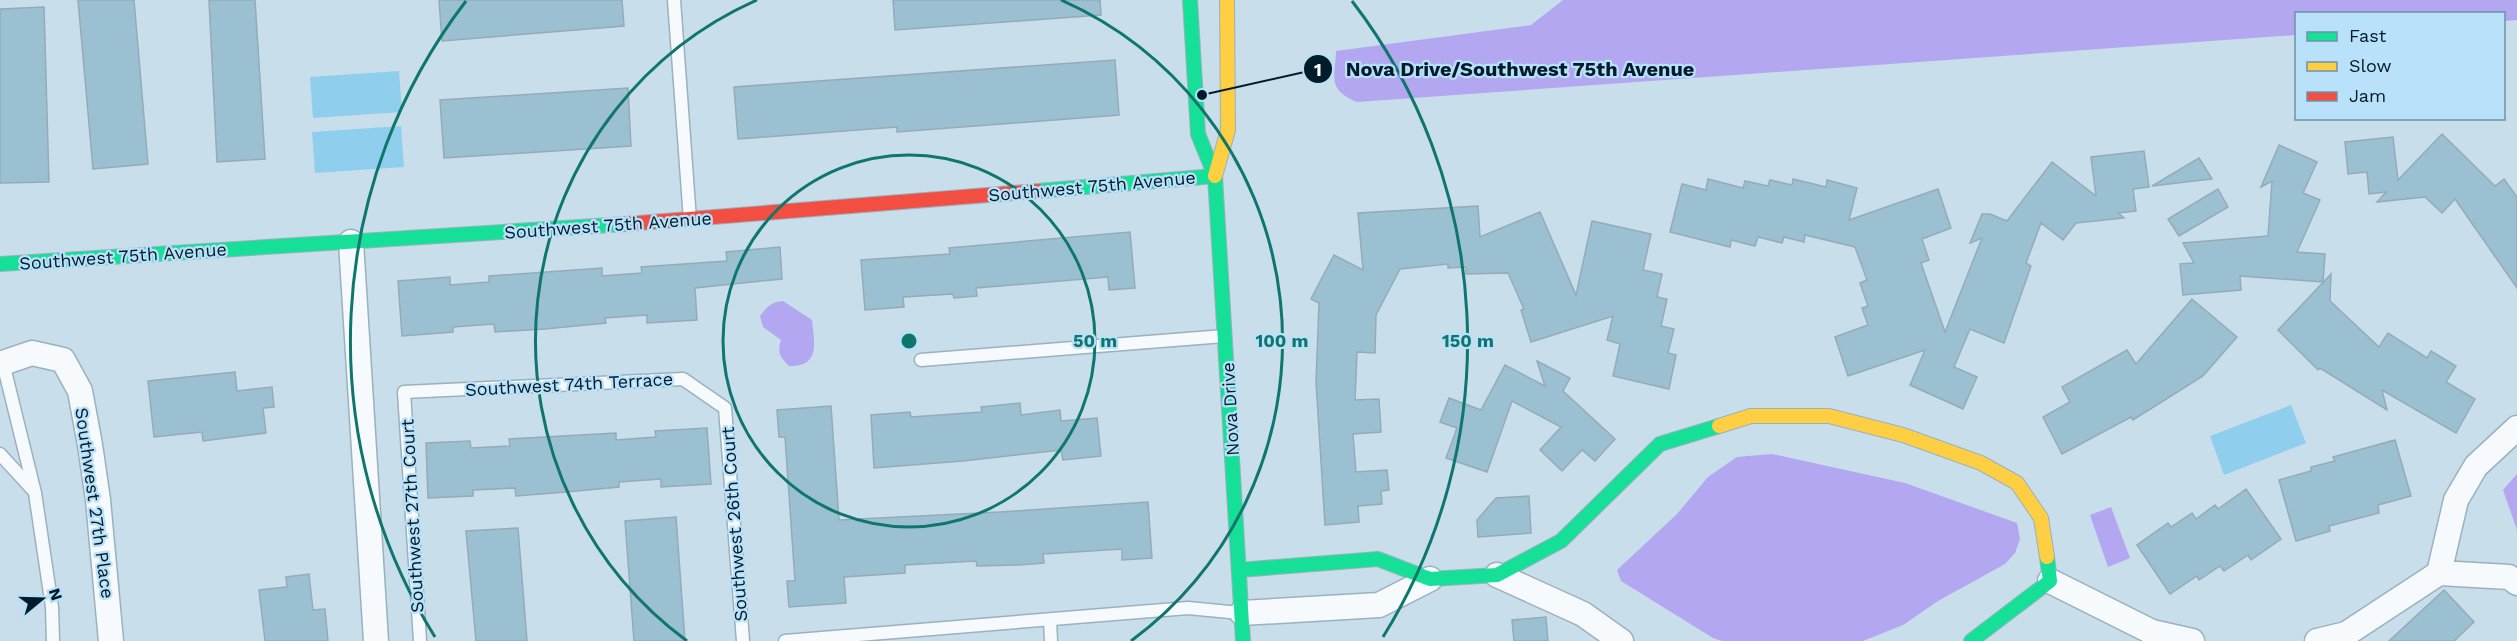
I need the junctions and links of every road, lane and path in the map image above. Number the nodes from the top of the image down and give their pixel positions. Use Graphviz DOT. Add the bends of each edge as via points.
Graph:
graph roads {
  1 [pos="674,0"];
  2 [pos="1190,0"];
  3 [pos="1227,0"];
  4 [pos="1215,176"];
  5 [pos="690,220"];
  6 [pos="351,242"];
  7 [pos="0,264"];
  8 [pos="1225,336"];
  9 [pos="921,360"];
  10 [pos="2,363"];
  11 [pos="404,392"];
  12 [pos="725,408"];
  13 [pos="2517,428"];
  14 [pos="0,454"];
  15 [pos="35,493"];
  16 [pos="1239,570"];
  17 [pos="2439,573"];
  18 [pos="1497,575"];
  19 [pos="1431,579"];
  20 [pos="2049,581"];
  21 [pos="2517,583"];
  22 [pos="1242,613"];
  23 [pos="1050,620"];
  24 [pos="53,641"];
  25 [pos="111,641"];
  26 [pos="376,641"];
  27 [pos="420,641"];
  28 [pos="743,641"];
  29 [pos="784,641"];
  30 [pos="1051,641"];
  31 [pos="1243,641"];
  32 [pos="1621,641"];
  33 [pos="1971,641"];
  34 [pos="2192,641"];
  35 [pos="2317,641"];
  1 -- 5 [label="lane"];
  2 -- 4 [label="street, Nova Drive" via="1198,134"];
  3 -- 4 [label="street, Nova Drive" via="1228,130"];
  4 -- 5 [label="street, Southwest 75th Avenue"];
  4 -- 8 [label="street, Nova Drive"];
  5 -- 6 [label="street, Southwest 75th Avenue"];
  6 -- 7 [label="street, Southwest 75th Avenue"];
  6 -- 26 [label="street"];
  8 -- 9 [label="lane"];
  8 -- 16 [label="street, Nova Drive"];
  10 -- 15 [label="lane"];
  10 -- 25 [label="street, Southwest 27th Place" via="32,354 63,360 80,391 98,500"];
  11 -- 12 [label="lane, Southwest 74th Terrace" via="683,379"];
  11 -- 27 [label="lane, Southwest 27th Court"];
  12 -- 28 [label="lane, Southwest 26th Court"];
  13 -- 17 [label="street" via="2476,466 2456,500"];
  14 -- 15 [label="lane"];
  15 -- 24 [label="lane" via="52,607"];
  16 -- 19 [label="street" via="1378,559"];
  16 -- 22 [label="street, Nova Drive"];
  17 -- 21 [label="street" via="2509,577"];
  17 -- 35 [label="street" via="2346,634"];
  18 -- 19 [label="street"];
  18 -- 20 [label="street" via="1561,541 1659,444 1751,416 1829,416 1903,435 1981,463 2017,483 2041,518"];
  18 -- 32 [label="street" via="1583,614"];
  19 -- 22 [label="street" via="1379,605"];
  20 -- 33 [label="street"];
  20 -- 34 [label="street" via="2152,632"];
  22 -- 23 [label="lane" via="1188,608"];
  22 -- 31 [label="street, Nova Drive"];
  23 -- 29 [label="lane"];
  23 -- 30 [label="lane"];
}
